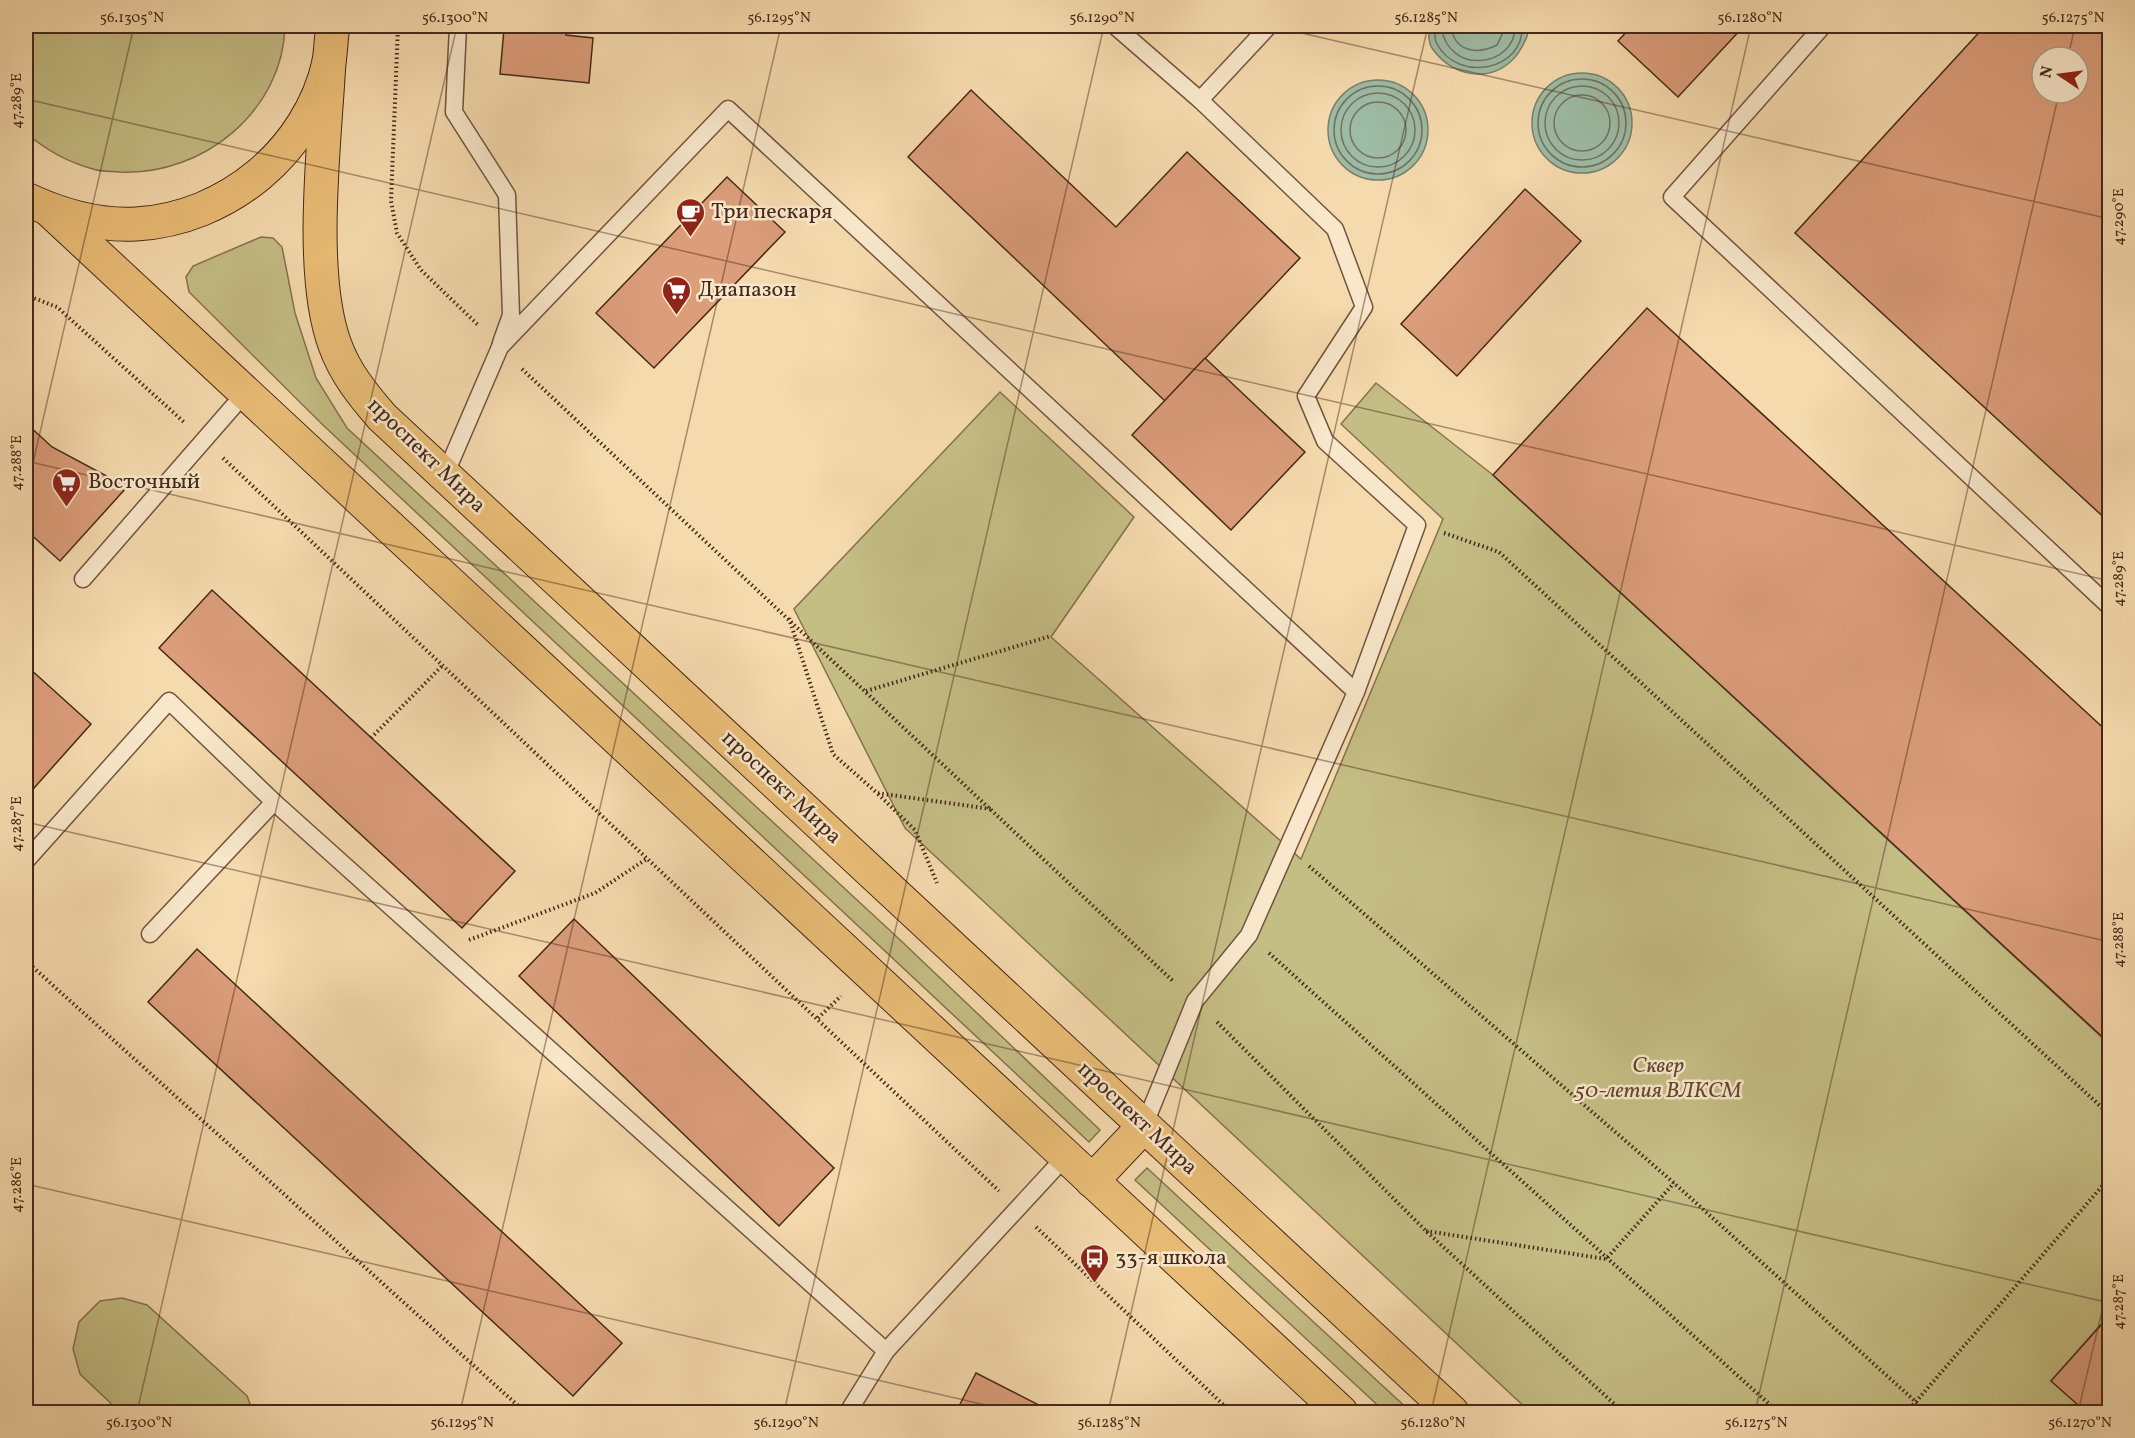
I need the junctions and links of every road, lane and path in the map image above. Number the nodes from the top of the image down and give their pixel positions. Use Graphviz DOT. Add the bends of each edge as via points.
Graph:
graph roads {
  1 [pos="333,26"];
  2 [pos="398,26"];
  3 [pos="458,26"];
  4 [pos="1114,26"];
  5 [pos="1269,26"];
  6 [pos="1822,26"];
  7 [pos="329,61"];
  8 [pos="1200,100"];
  9 [pos="31,202"];
  10 [pos="26,295"];
  11 [pos="477,325"];
  12 [pos="500,347"];
  13 [pos="519,366"];
  14 [pos="245,393"];
  15 [pos="190,428"];
  16 [pos="445,475"];
  17 [pos="260,492"];
  18 [pos="1417,525"];
  19 [pos="83,579"];
  20 [pos="2109,607"];
  21 [pos="788,617"];
  22 [pos="1050,636"];
  23 [pos="443,665"];
  24 [pos="866,691"];
  25 [pos="1356,692"];
  26 [pos="372,738"];
  27 [pos="877,793"];
  28 [pos="274,802"];
  29 [pos="991,809"];
  30 [pos="648,858"];
  31 [pos="1301,860"];
  32 [pos="26,861"];
  33 [pos="939,886"];
  34 [pos="150,934"];
  35 [pos="1249,935"];
  36 [pos="440,950"];
  37 [pos="26,961"];
  38 [pos="1180,987"];
  39 [pos="843,993"];
  40 [pos="1212,1017"];
  41 [pos="818,1018"];
  42 [pos="2109,1115"];
  43 [pos="1144,1126"];
  44 [pos="1066,1156"];
  45 [pos="2109,1177"];
  46 [pos="1092,1181"];
  47 [pos="1674,1183"];
  48 [pos="1007,1198"];
  49 [pos="1035,1226"];
  50 [pos="1426,1231"];
  51 [pos="1606,1259"];
  52 [pos="886,1351"];
  53 [pos="1916,1403"];
  54 [pos="525,1413"];
  55 [pos="848,1413"];
  56 [pos="1231,1413"];
  57 [pos="1341,1413"];
  58 [pos="1452,1413"];
  59 [pos="1623,1413"];
  60 [pos="1779,1413"];
  61 [pos="1906,1413"];
  62 [pos="1927,1413"];
  1 -- 7 [label="main road"];
  2 -- 11 [label="path" via="391,201 397,233 421,270"];
  3 -- 12 [label="lane" via="454,112 507,195 511,315"];
  4 -- 8 [label="lane"];
  5 -- 8 [label="lane"];
  6 -- 20 [label="lane" via="1672,196"];
  7 -- 9 [label="main road" via="307,117 290,142 271,165 223,200 166,220 136,224 107,223"];
  7 -- 16 [label="main road, проспект Мира" via="322,269 334,344 359,390 382,417"];
  8 -- 18 [label="lane" via="1335,229 1364,307 1306,396 1325,441"];
  9 -- 14 [label="main road"];
  10 -- 15 [label="path" via="57,307"];
  12 -- 16 [label="lane"];
  12 -- 25 [label="lane" via="728,109"];
  13 -- 21 [label="path"];
  14 -- 19 [label="lane"];
  14 -- 44 [label="main road"];
  16 -- 43 [label="main road, проспект Мира"];
  17 -- 23 [label="path"];
  18 -- 25 [label="lane"];
  18 -- 42 [label="path" via="1499,552"];
  21 -- 24 [label="path"];
  21 -- 27 [label="path" via="833,754"];
  22 -- 24 [label="path"];
  23 -- 26 [label="path"];
  23 -- 30 [label="path"];
  24 -- 29 [label="path"];
  25 -- 35 [label="lane"];
  27 -- 29 [label="path"];
  27 -- 33 [label="path" via="915,830"];
  28 -- 32 [label="lane" via="169,701"];
  28 -- 34 [label="lane"];
  28 -- 36 [label="lane"];
  29 -- 38 [label="path"];
  30 -- 36 [label="path" via="595,893"];
  30 -- 41 [label="path"];
  31 -- 47 [label="path"];
  35 -- 43 [label="lane" via="1195,1001"];
  35 -- 51 [label="path"];
  36 -- 52 [label="lane"];
  37 -- 54 [label="path"];
  39 -- 41 [label="path"];
  40 -- 50 [label="path"];
  41 -- 48 [label="path"];
  43 -- 46 [label="main road"];
  43 -- 58 [label="main road, проспект Мира"];
  44 -- 46 [label="main road"];
  44 -- 52 [label="lane"];
  45 -- 53 [label="path"];
  46 -- 57 [label="main road"];
  47 -- 51 [label="path"];
  47 -- 53 [label="path"];
  49 -- 56 [label="path"];
  50 -- 51 [label="path"];
  50 -- 59 [label="path"];
  51 -- 60 [label="path"];
  52 -- 55 [label="lane"];
  53 -- 61 [label="path"];
  53 -- 62 [label="path"];
}
